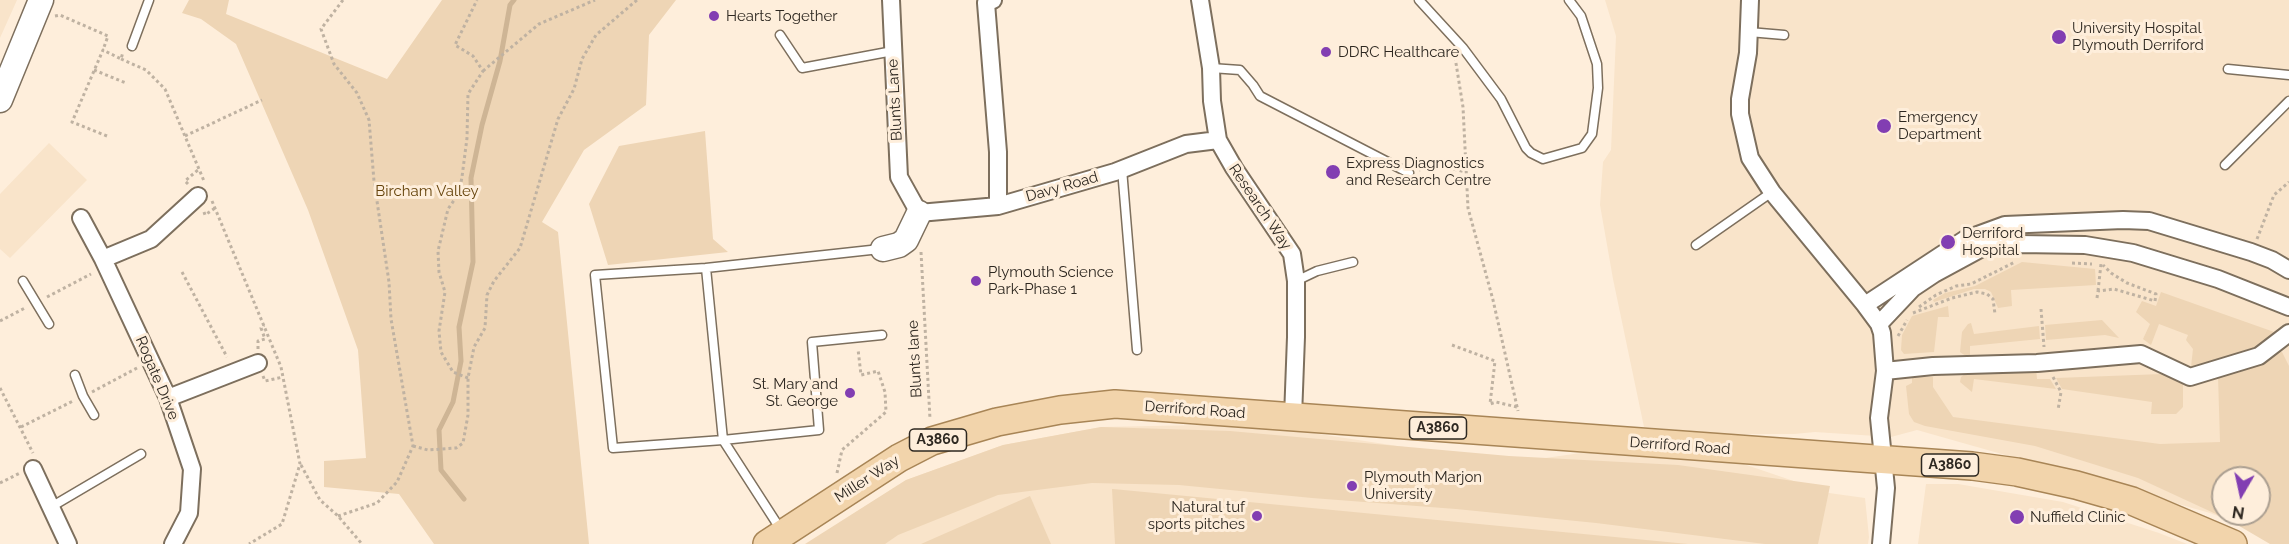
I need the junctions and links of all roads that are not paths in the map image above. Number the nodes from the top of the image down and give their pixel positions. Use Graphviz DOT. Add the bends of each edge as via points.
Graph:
graph roads {
  1 [pos="149,0"];
  2 [pos="891,0"];
  3 [pos="993,0"];
  4 [pos="1200,0"];
  5 [pos="1419,0"];
  6 [pos="1569,0"];
  7 [pos="1750,0"];
  8 [pos="37,10"];
  9 [pos="1749,32"];
  10 [pos="780,35"];
  11 [pos="1784,35"];
  12 [pos="132,44"];
  13 [pos="893,51"];
  14 [pos="1211,68"];
  15 [pos="2228,69"];
  16 [pos="2289,75"];
  17 [pos="0,100"];
  18 [pos="2289,101"];
  19 [pos="1218,140"];
  20 [pos="2225,165"];
  21 [pos="1122,169"];
  22 [pos="1408,173"];
  23 [pos="1772,192"];
  24 [pos="205,194"];
  25 [pos="914,206"];
  26 [pos="998,206"];
  27 [pos="81,218"];
  28 [pos="1696,245"];
  29 [pos="883,249"];
  30 [pos="1353,262"];
  31 [pos="105,263"];
  32 [pos="706,268"];
  33 [pos="2289,270"];
  34 [pos="23,281"];
  35 [pos="1296,281"];
  36 [pos="1865,305"];
  37 [pos="2289,308"];
  38 [pos="49,324"];
  39 [pos="1879,324"];
  40 [pos="2289,333"];
  41 [pos="882,335"];
  42 [pos="1137,350"];
  43 [pos="258,363"];
  44 [pos="1892,370"];
  45 [pos="75,375"];
  46 [pos="168,398"];
  47 [pos="1115,404"];
  48 [pos="94,415"];
  49 [pos="1293,417"];
  50 [pos="723,440"];
  51 [pos="141,453"];
  52 [pos="1883,459"];
  53 [pos="29,466"];
  54 [pos="51,507"];
  55 [pos="775,538"];
  56 [pos="68,544"];
  57 [pos="173,544"];
  58 [pos="1881,544"];
  59 [pos="2233,544"];
  1 -- 12 [label="lane"];
  2 -- 13 [label="street, Blunts Lane"];
  3 -- 26 [label="street" via="986,3 998,152"];
  4 -- 14 [label="street, Research Way"];
  5 -- 6 [label="lane" via="1463,48 1501,99 1530,153 1542,159 1582,148 1592,134 1598,88 1596,64 1581,16"];
  7 -- 9 [label="street"];
  8 -- 17 [label="street"];
  9 -- 11 [label="lane"];
  9 -- 23 [label="street" via="1740,114 1750,158"];
  10 -- 13 [label="lane" via="802,68"];
  13 -- 25 [label="street, Blunts Lane" via="899,177"];
  14 -- 19 [label="street, Research Way"];
  14 -- 22 [label="lane" via="1240,70 1260,96"];
  15 -- 16 [label="lane"];
  18 -- 20 [label="lane"];
  19 -- 21 [label="street, Davy Road" via="1186,144"];
  19 -- 35 [label="street, Research Way" via="1292,254"];
  21 -- 26 [label="street, Davy Road"];
  21 -- 42 [label="lane"];
  23 -- 28 [label="lane"];
  23 -- 36 [label="street"];
  24 -- 31 [label="street" via="151,239"];
  25 -- 26 [label="street, Davy Road"];
  25 -- 29 [label="street" via="912,231 906,240"];
  27 -- 31 [label="street, Rogate Drive"];
  29 -- 32 [label="lane"];
  30 -- 35 [label="lane"];
  31 -- 46 [label="street, Rogate Drive"];
  32 -- 50 [label="lane"];
  32 -- 50 [label="lane" via="595,275 613,448"];
  33 -- 36 [label="street" via="2251,252 2149,221 2005,225 1964,240"];
  34 -- 38 [label="lane"];
  35 -- 49 [label="street, Research Way"];
  36 -- 39 [label="street"];
  37 -- 39 [label="street" via="2218,279 2133,253 2085,245 2020,244 1982,248 1913,288"];
  39 -- 44 [label="street"];
  40 -- 44 [label="street" via="2259,356 2190,377 2141,354"];
  41 -- 50 [label="lane" via="812,342 819,430"];
  43 -- 46 [label="street"];
  44 -- 52 [label="street" via="1879,418"];
  45 -- 48 [label="lane"];
  46 -- 57 [label="street, Rogate Drive" via="192,469 189,513"];
  47 -- 49 [label="main road, Derriford Road / A3860"];
  47 -- 55 [label="main road, Miller Way / A3860" via="997,422 932,441"];
  49 -- 52 [label="main road, Derriford Road / A3860"];
  50 -- 55 [label="lane"];
  51 -- 54 [label="lane"];
  52 -- 58 [label="street" via="1887,488"];
  52 -- 59 [label="main road, Derriford Road / A3860" via="2017,472 2076,485 2132,501"];
  53 -- 54 [label="street"];
  54 -- 56 [label="street"];
}
